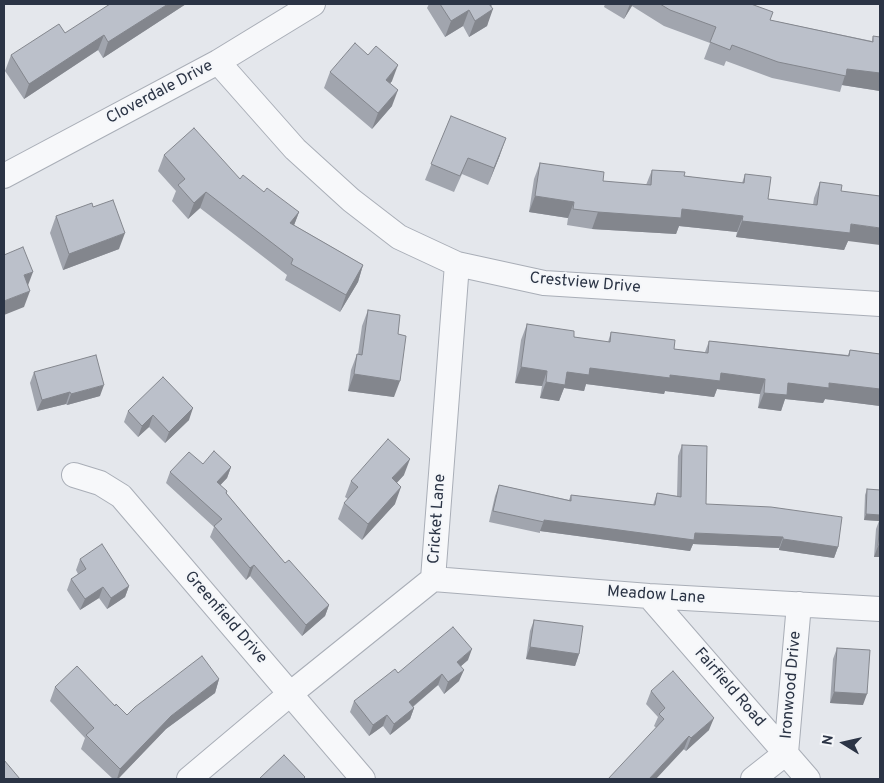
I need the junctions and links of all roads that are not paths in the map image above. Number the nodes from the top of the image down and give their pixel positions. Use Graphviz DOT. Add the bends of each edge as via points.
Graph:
graph roads {
  1 [pos="313,4"];
  2 [pos="218,62"];
  3 [pos="4,176"];
  4 [pos="457,264"];
  5 [pos="880,304"];
  6 [pos="74,475"];
  7 [pos="433,579"];
  8 [pos="649,596"];
  9 [pos="799,604"];
  10 [pos="880,609"];
  11 [pos="290,694"];
  12 [pos="786,753"];
  13 [pos="189,779"];
  14 [pos="363,779"];
  15 [pos="753,779"];
  16 [pos="808,779"];
  1 -- 2 [label="street, Cloverdale Drive"];
  2 -- 3 [label="street, Cloverdale Drive"];
  2 -- 4 [label="street, Crestview Drive" via="295,149 351,200 399,237"];
  4 -- 5 [label="street, Crestview Drive" via="544,283"];
  4 -- 7 [label="street, Cricket Lane"];
  6 -- 11 [label="street, Greenfield Drive" via="100,482 121,496"];
  7 -- 8 [label="street, Meadow Lane"];
  7 -- 11 [label="street, Cricket Lane"];
  8 -- 9 [label="street, Meadow Lane"];
  8 -- 12 [label="street, Fairfield Road"];
  9 -- 10 [label="street, Meadow Lane"];
  9 -- 12 [label="street, Ironwood Drive"];
  11 -- 13 [label="street, Cricket Lane"];
  11 -- 14 [label="street, Greenfield Drive"];
  12 -- 15 [label="street, Ironwood Drive"];
  12 -- 16 [label="street, Fairfield Road"];
}
